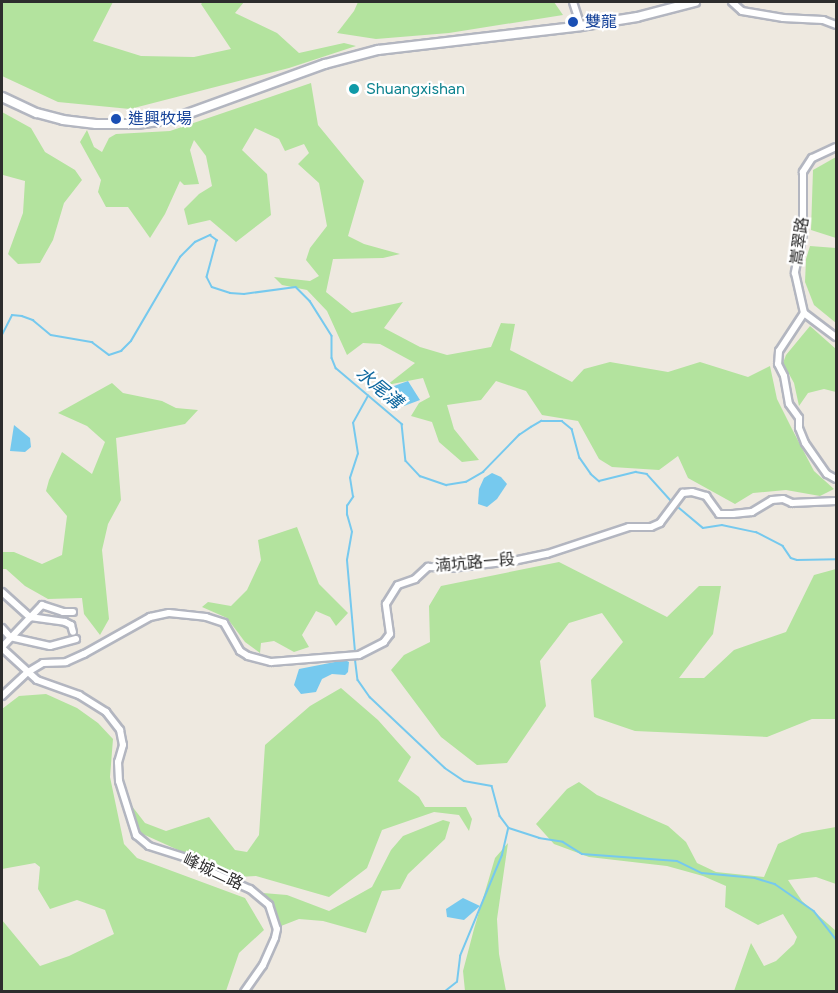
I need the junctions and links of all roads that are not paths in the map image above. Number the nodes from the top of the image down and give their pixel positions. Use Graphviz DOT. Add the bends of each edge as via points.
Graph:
graph roads {
  1 [pos="573,2"];
  2 [pos="695,2"];
  3 [pos="732,2"];
  4 [pos="837,25"];
  5 [pos="581,26"];
  6 [pos="2,97"];
  7 [pos="837,147"];
  8 [pos="804,313"];
  9 [pos="837,338"];
  10 [pos="837,479"];
  11 [pos="837,501"];
  12 [pos="2,592"];
  13 [pos="73,612"];
  14 [pos="30,617"];
  15 [pos="2,628"];
  16 [pos="10,637"];
  17 [pos="2,647"];
  18 [pos="27,672"];
  19 [pos="2,696"];
  20 [pos="244,992"];
  1 -- 5 [label="street"];
  2 -- 5 [label="street"];
  3 -- 4 [label="street" via="735,8 750,12"];
  5 -- 6 [label="street" via="378,50 325,64 173,119 146,123 63,120"];
  7 -- 8 [label="street, 嵩翠路" via="812,158 802,172 803,234 795,273"];
  8 -- 9 [label="street"];
  8 -- 10 [label="street" via="779,351 778,364 805,443 827,474"];
  11 -- 18 [label="street, 湳坑路一段" via="772,500 752,512 719,514 706,496 683,493 660,523 651,527 629,527 513,561 428,567 415,579 398,585 386,604 390,634 384,642 359,655 271,662 240,651 224,623 169,613 150,616 66,662 43,663"];
  12 -- 14 [label="street"];
  13 -- 14 [label="street" via="42,605"];
  14 -- 16 [label="street"];
  14 -- 16 [label="street" via="65,622 71,625 75,636 55,646"];
  15 -- 16 [label="street"];
  16 -- 17 [label="street"];
  17 -- 18 [label="street, 峰城二路"];
  18 -- 19 [label="street, 湳坑路一段"];
  18 -- 20 [label="street, 峰城二路" via="37,680 79,694 106,712 120,730 123,745 118,762 119,781 136,835 150,846 190,859 250,889 269,905 275,916 275,938 263,965"];
}
